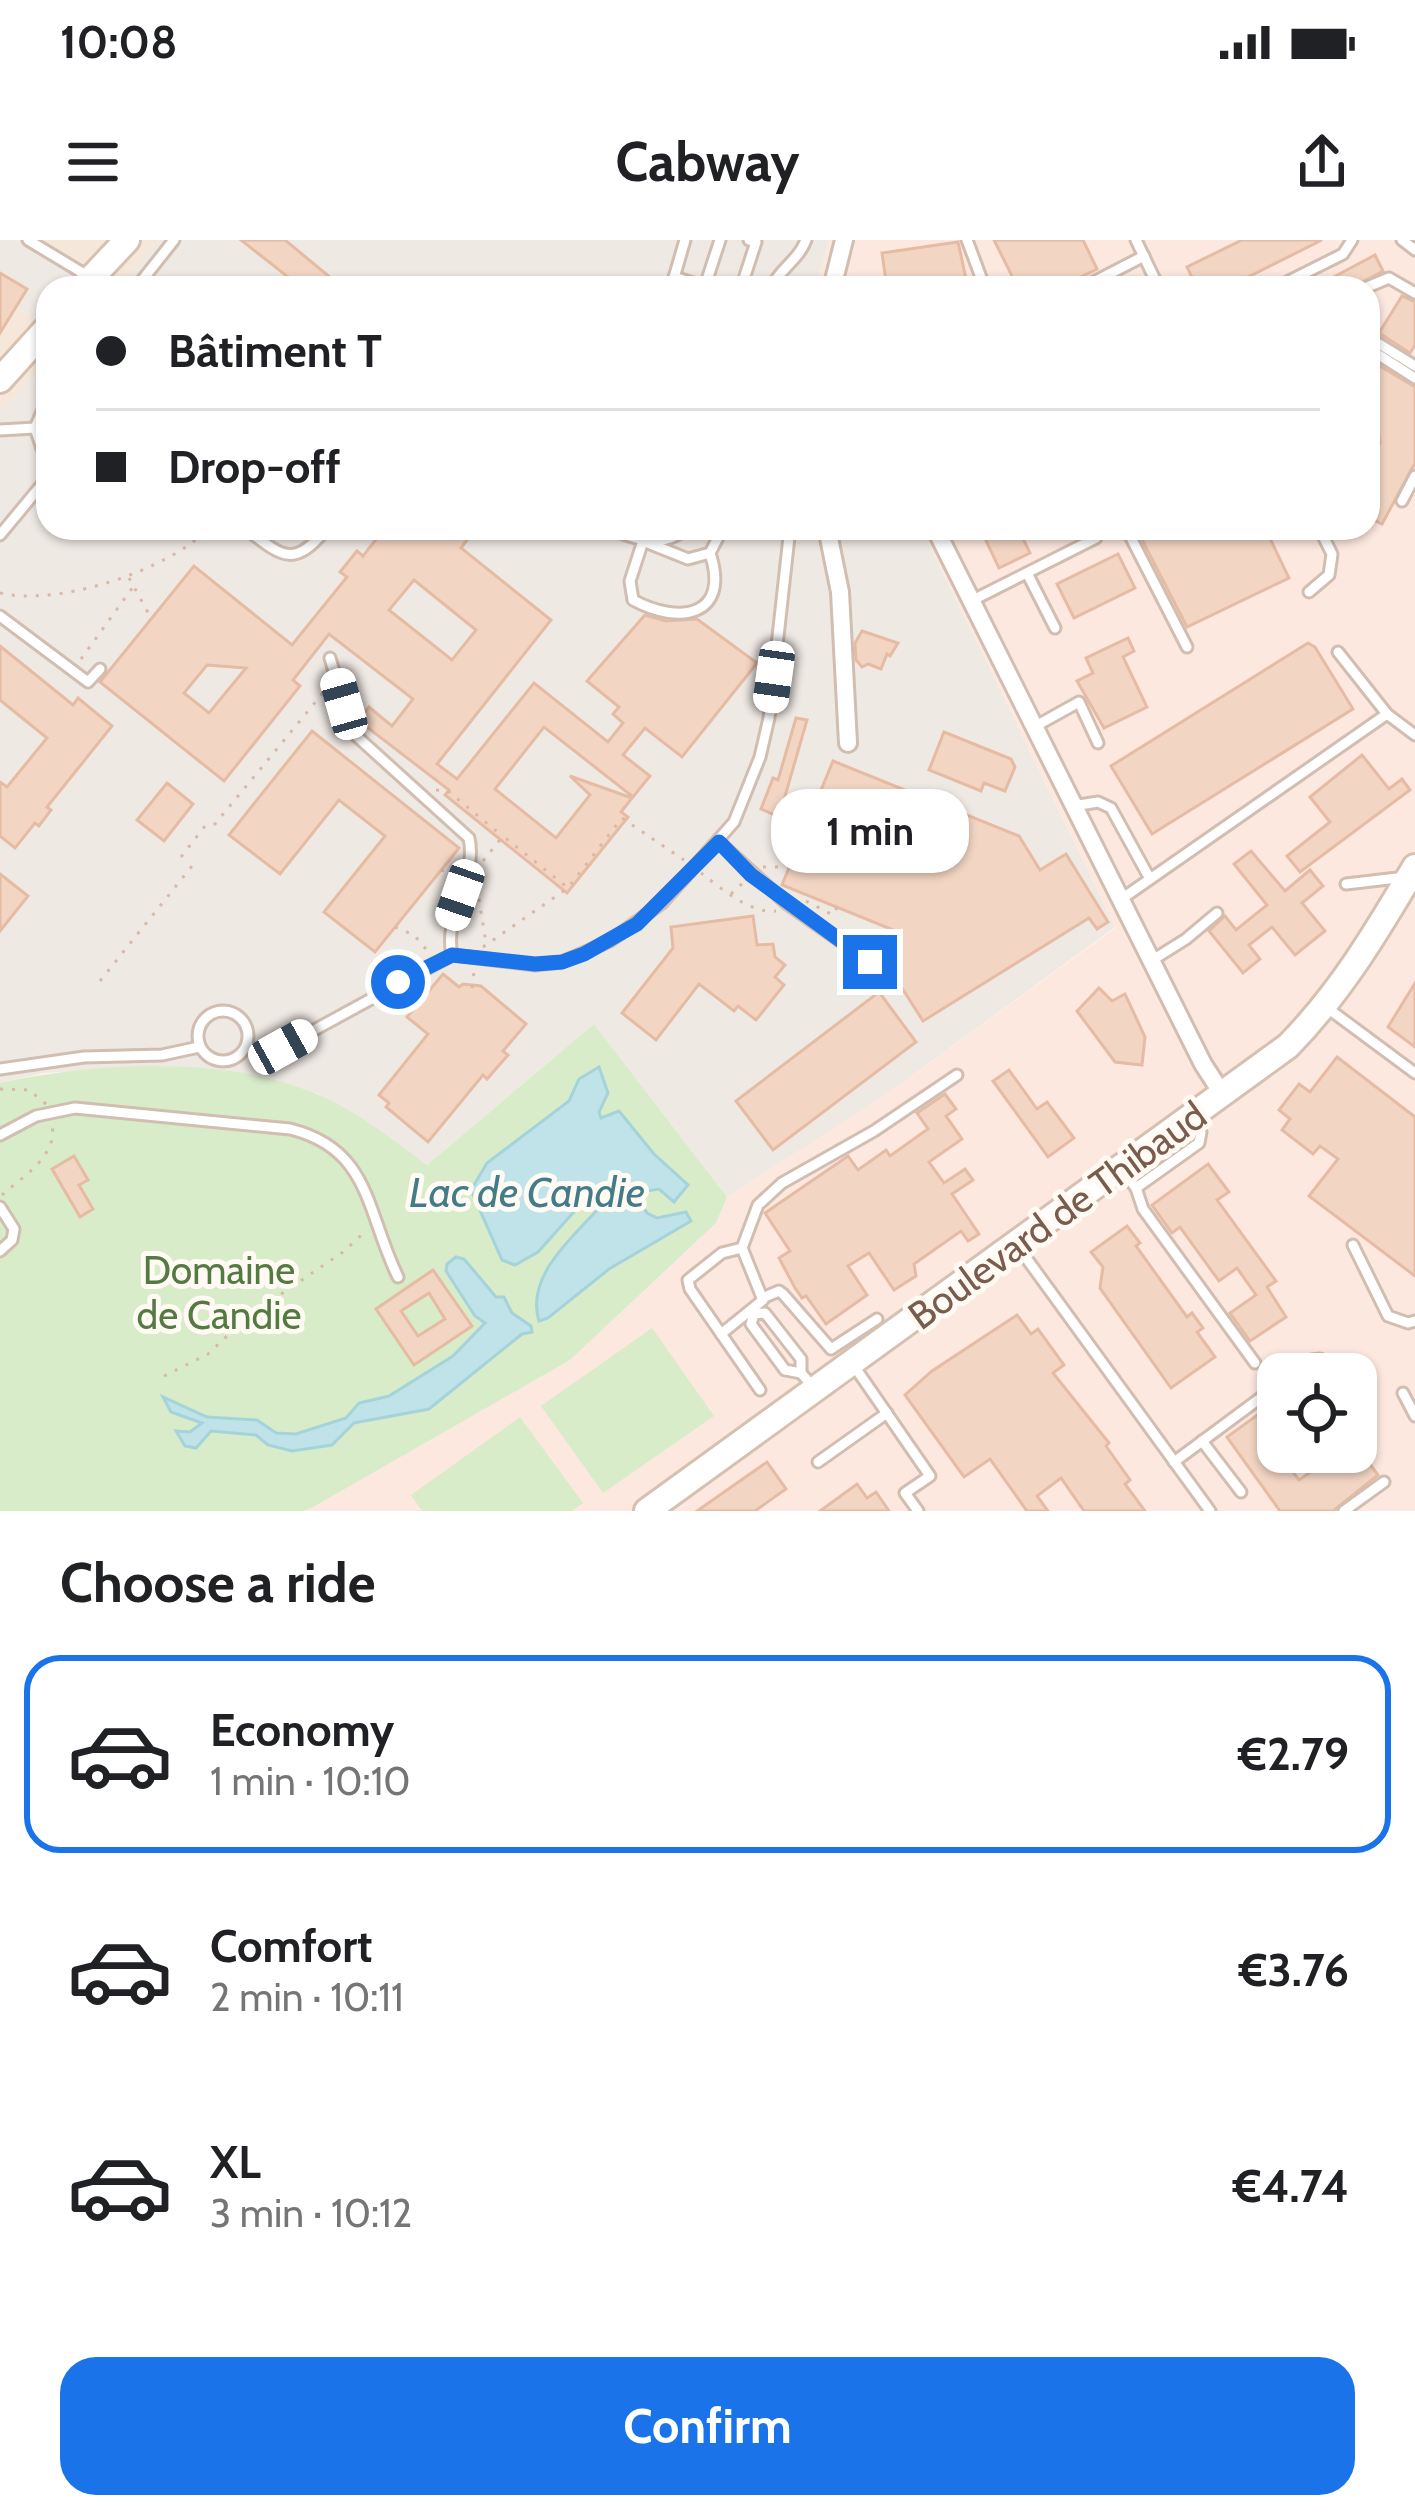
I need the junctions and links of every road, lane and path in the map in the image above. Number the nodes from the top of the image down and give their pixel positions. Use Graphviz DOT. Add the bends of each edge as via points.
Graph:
graph roads {
  1 [pos="28,240"];
  2 [pos="127,240"];
  3 [pos="174,240"];
  4 [pos="686,240"];
  5 [pos="720,240"];
  6 [pos="749,240"];
  7 [pos="806,240"];
  8 [pos="844,240"];
  9 [pos="967,240"];
  10 [pos="1136,240"];
  11 [pos="1352,240"];
  12 [pos="1402,240"];
  13 [pos="1415,250"];
  14 [pos="1144,256"];
  15 [pos="77,276"];
  16 [pos="93,276"];
  17 [pos="146,276"];
  18 [pos="674,276"];
  19 [pos="711,276"];
  20 [pos="744,276"];
  21 [pos="777,276"];
  22 [pos="828,276"];
  23 [pos="980,276"];
  24 [pos="1105,276"];
  25 [pos="1153,276"];
  26 [pos="1299,276"];
  27 [pos="1380,282"];
  28 [pos="1415,293"];
  29 [pos="36,340"];
  30 [pos="1380,344"];
  31 [pos="1380,356"];
  32 [pos="1414,364"];
  33 [pos="1415,378"];
  34 [pos="0,380"];
  35 [pos="35,428"];
  36 [pos="0,430"];
  37 [pos="36,431"];
  38 [pos="1415,476"];
  39 [pos="36,492"];
  40 [pos="1402,501"];
  41 [pos="0,535"];
  42 [pos="197,540"];
  43 [pos="260,540"];
  44 [pos="317,540"];
  45 [pos="639,540"];
  46 [pos="668,540"];
  47 [pos="717,540"];
  48 [pos="789,540"];
  49 [pos="829,540"];
  50 [pos="942,540"];
  51 [pos="1092,540"];
  52 [pos="1132,540"];
  53 [pos="1325,540"];
  54 [pos="644,542"];
  55 [pos="710,553"];
  56 [pos="1027,573"];
  57 [pos="128,576"];
  58 [pos="133,586"];
  59 [pos="1309,592"];
  60 [pos="0,593"];
  61 [pos="971,601"];
  62 [pos="0,616"];
  63 [pos="151,618"];
  64 [pos="1054,628"];
  65 [pos="1187,647"];
  66 [pos="1338,652"];
  67 [pos="330,658"];
  68 [pos="100,669"];
  69 [pos="73,670"];
  70 [pos="336,676"];
  71 [pos="1387,714"];
  72 [pos="1034,727"];
  73 [pos="1415,735"];
  74 [pos="848,743"];
  75 [pos="1098,743"];
  76 [pos="427,789"];
  77 [pos="1073,806"];
  78 [pos="503,834"];
  79 [pos="719,842"];
  80 [pos="181,857"];
  81 [pos="480,863"];
  82 [pos="192,866"];
  83 [pos="694,868"];
  84 [pos="1412,872"];
  85 [pos="1150,879"];
  86 [pos="1346,884"];
  87 [pos="568,888"];
  88 [pos="1120,901"];
  89 [pos="787,903"];
  90 [pos="837,907"];
  91 [pos="1217,913"];
  92 [pos="395,927"];
  93 [pos="414,934"];
  94 [pos="479,953"];
  95 [pos="452,955"];
  96 [pos="1150,961"];
  97 [pos="879,975"];
  98 [pos="100,981"];
  99 [pos="472,988"];
  100 [pos="1326,1007"];
  101 [pos="247,1046"];
  102 [pos="200,1047"];
  103 [pos="0,1069"];
  104 [pos="1415,1073"];
  105 [pos="957,1075"];
  106 [pos="0,1090"];
  107 [pos="1223,1095"];
  108 [pos="50,1112"];
  109 [pos="0,1135"];
  110 [pos="1129,1178"];
  111 [pos="0,1197"];
  112 [pos="0,1208"];
  113 [pos="374,1221"];
  114 [pos="1016,1244"];
  115 [pos="1353,1245"];
  116 [pos="742,1248"];
  117 [pos="0,1251"];
  118 [pos="398,1277"];
  119 [pos="762,1298"];
  120 [pos="753,1312"];
  121 [pos="877,1319"];
  122 [pos="1415,1321"];
  123 [pos="721,1334"];
  124 [pos="852,1363"];
  125 [pos="1255,1363"];
  126 [pos="164,1376"];
  127 [pos="808,1381"];
  128 [pos="760,1390"];
  129 [pos="1403,1393"];
  130 [pos="1257,1400"];
  131 [pos="887,1413"];
  132 [pos="1415,1416"];
  133 [pos="1202,1441"];
  134 [pos="818,1462"];
  135 [pos="1174,1462"];
  136 [pos="1384,1482"];
  137 [pos="1241,1492"];
  138 [pos="646,1511"];
  139 [pos="918,1511"];
  140 [pos="1210,1511"];
  141 [pos="1344,1511"];
  1 -- 15 [label="lane"];
  2 -- 16 [label="street"];
  3 -- 17 [label="lane"];
  4 -- 18 [label="lane"];
  5 -- 19 [label="lane"];
  6 -- 20 [label="lane" via="756,242"];
  7 -- 21 [label="lane"];
  8 -- 22 [label="street"];
  9 -- 23 [label="lane"];
  10 -- 14 [label="lane"];
  11 -- 26 [label="lane" via="1343,254"];
  12 -- 13 [label="lane"];
  14 -- 24 [label="lane"];
  14 -- 25 [label="lane"];
  27 -- 28 [label="lane" via="1389,278"];
  29 -- 34 [label="street"];
  30 -- 32 [label="lane"];
  31 -- 33 [label="lane"];
  35 -- 36 [label="lane"];
  35 -- 37 [label="lane"];
  38 -- 40 [label="lane"];
  39 -- 41 [label="lane"];
  42 -- 57 [label="path"];
  43 -- 44 [label="lane" via="291,557"];
  45 -- 54 [label="lane"];
  46 -- 54 [label="lane"];
  47 -- 55 [label="lane"];
  48 -- 79 [label="lane" via="767,733 746,796"];
  49 -- 74 [label="street"];
  50 -- 61 [label="street"];
  51 -- 56 [label="lane"];
  52 -- 65 [label="lane"];
  53 -- 59 [label="lane" via="1329,575"];
  54 -- 55 [label="lane" via="688,559"];
  54 -- 55 [label="lane" via="629,581 633,600 657,613 704,606 716,594"];
  56 -- 61 [label="lane"];
  56 -- 64 [label="lane"];
  57 -- 58 [label="path"];
  57 -- 60 [label="path" via="62,592"];
  58 -- 63 [label="path"];
  58 -- 69 [label="path"];
  61 -- 72 [label="street"];
  62 -- 69 [label="lane"];
  66 -- 71 [label="lane"];
  67 -- 70 [label="lane"];
  68 -- 69 [label="lane" via="88,682"];
  70 -- 80 [label="path"];
  70 -- 95 [label="lane" via="352,732 469,838 473,857 452,920"];
  71 -- 73 [label="lane"];
  71 -- 85 [label="lane"];
  72 -- 75 [label="lane" via="1078,701"];
  72 -- 77 [label="street"];
  76 -- 78 [label="path" via="448,791"];
  77 -- 85 [label="lane" via="1112,808"];
  77 -- 88 [label="street"];
  78 -- 81 [label="path"];
  78 -- 87 [label="path"];
  79 -- 83 [label="lane"];
  79 -- 89 [label="lane"];
  82 -- 98 [label="path"];
  83 -- 87 [label="path" via="622,818"];
  83 -- 89 [label="path" via="767,913"];
  83 -- 94 [label="lane" via="637,924 584,954 535,964"];
  84 -- 86 [label="lane"];
  84 -- 100 [label="street, Boulevard de Thibaud"];
  85 -- 88 [label="lane"];
  87 -- 94 [label="path"];
  88 -- 96 [label="street"];
  89 -- 90 [label="path" via="793,895 833,915"];
  89 -- 97 [label="lane"];
  91 -- 96 [label="lane"];
  92 -- 93 [label="path"];
  94 -- 95 [label="lane"];
  94 -- 99 [label="path"];
  95 -- 101 [label="lane" via="283,1047"];
  96 -- 107 [label="street"];
  100 -- 104 [label="lane"];
  100 -- 107 [label="street, Boulevard de Thibaud"];
  101 -- 102 [label="lane" via="229,1061 215,1061"];
  101 -- 102 [label="lane" via="243,1020 222,1010 200,1023"];
  102 -- 103 [label="lane"];
  105 -- 116 [label="lane" via="782,1183 758,1205"];
  106 -- 108 [label="path" via="29,1090"];
  107 -- 110 [label="street, Boulevard de Thibaud"];
  108 -- 109 [label="lane"];
  108 -- 111 [label="path" via="54,1136 46,1155"];
  108 -- 113 [label="lane" via="96,1108 318,1136 349,1162"];
  110 -- 114 [label="street, Boulevard de Thibaud"];
  110 -- 125 [label="lane"];
  112 -- 117 [label="lane" via="14,1229"];
  113 -- 118 [label="lane"];
  113 -- 126 [label="path" via="208,1354"];
  114 -- 124 [label="street, Boulevard de Thibaud"];
  114 -- 135 [label="lane"];
  115 -- 122 [label="lane" via="1388,1316"];
  116 -- 119 [label="lane"];
  116 -- 123 [label="lane" via="688,1280"];
  119 -- 120 [label="lane"];
  119 -- 121 [label="lane" via="783,1294 831,1349"];
  120 -- 123 [label="lane"];
  120 -- 127 [label="lane" via="765,1313"];
  120 -- 127 [label="lane" via="751,1324 785,1370"];
  123 -- 128 [label="lane"];
  124 -- 127 [label="street, Boulevard de Thibaud"];
  124 -- 131 [label="lane"];
  127 -- 138 [label="street, Boulevard de Thibaud"];
  129 -- 132 [label="lane"];
  130 -- 133 [label="lane"];
  131 -- 134 [label="lane"];
  131 -- 139 [label="lane" via="930,1476 905,1493"];
  133 -- 135 [label="lane"];
  133 -- 137 [label="lane"];
  135 -- 140 [label="lane"];
  136 -- 141 [label="lane"];
}
